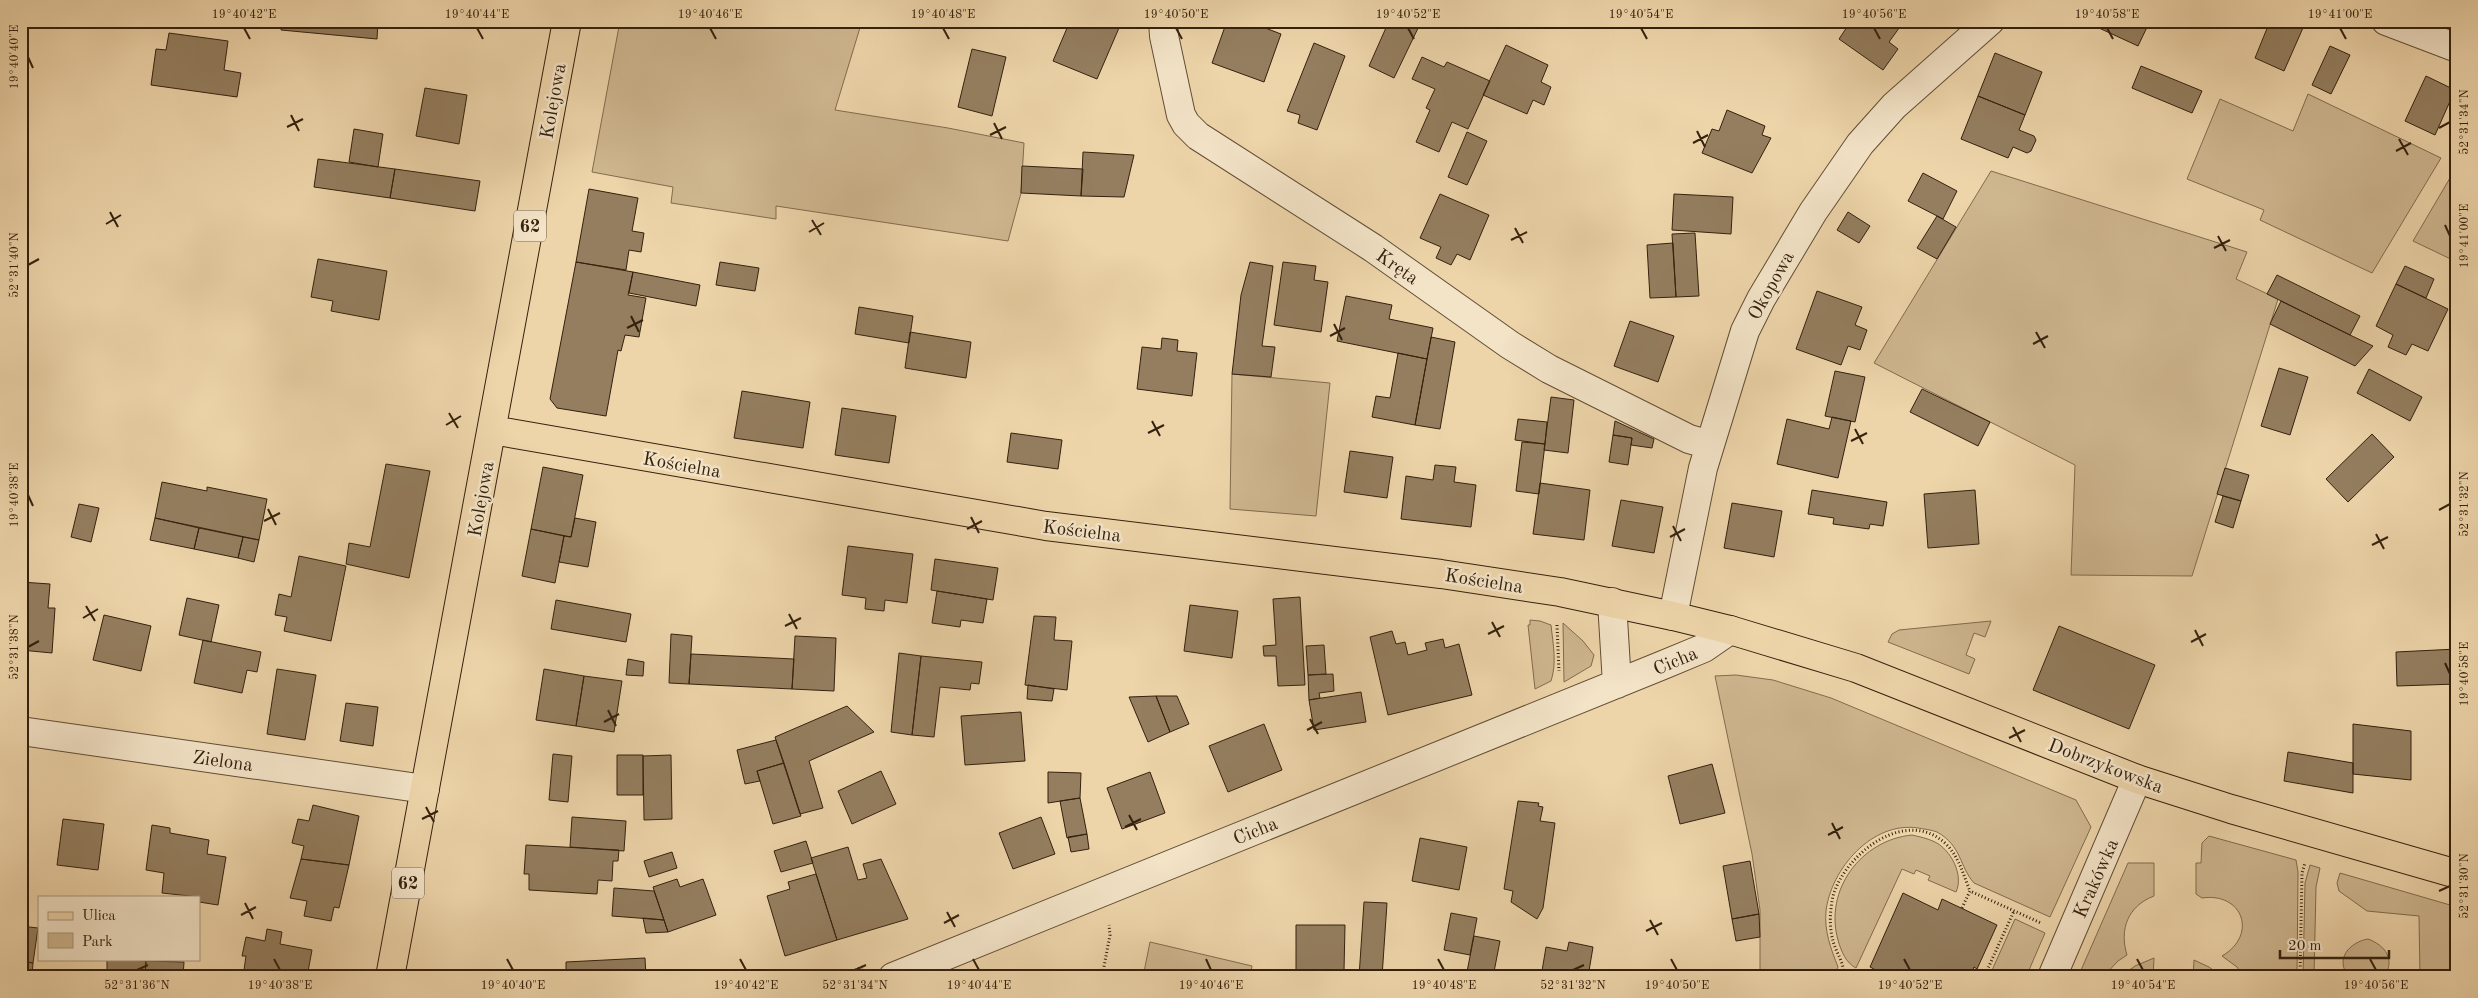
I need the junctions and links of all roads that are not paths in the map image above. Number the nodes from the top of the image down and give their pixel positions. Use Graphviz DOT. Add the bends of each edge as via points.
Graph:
graph roads {
  1 [pos="567,21"];
  2 [pos="1163,21"];
  3 [pos="1990,21"];
  4 [pos="2386,21"];
  5 [pos="2457,48"];
  6 [pos="492,430"];
  7 [pos="1710,445"];
  8 [pos="1612,602"];
  9 [pos="1674,616"];
  10 [pos="1730,630"];
  11 [pos="1617,684"];
  12 [pos="21,730"];
  13 [pos="2137,779"];
  14 [pos="425,789"];
  15 [pos="2457,874"];
  16 [pos="390,977"];
  17 [pos="893,977"];
  18 [pos="2052,977"];
  1 -- 6 [label="main road, Kolejowa / 62"];
  2 -- 7 [label="street, Kręta" via="1181,115 1198,136 1373,248 1549,369 1689,439"];
  3 -- 7 [label="street, Okopowa" via="1894,106 1860,144 1828,190 1792,245 1745,331"];
  4 -- 5 [label="street"];
  6 -- 8 [label="main road, Kościelna" via="1046,526 1442,574"];
  6 -- 14 [label="main road, Kolejowa / 62"];
  7 -- 9 [label="street, Okopowa"];
  8 -- 9 [label="main road, Kościelna"];
  8 -- 11 [label="street"];
  9 -- 10 [label="main road, Dobrzykowska"];
  10 -- 11 [label="street, Cicha" via="1704,648"];
  10 -- 13 [label="main road, Dobrzykowska" via="1856,668"];
  11 -- 17 [label="street, Cicha"];
  12 -- 14 [label="street, Zielona"];
  13 -- 15 [label="main road, Dobrzykowska"];
  13 -- 18 [label="street, Krakówka"];
  14 -- 16 [label="main road, Kolejowa / 62"];
}
